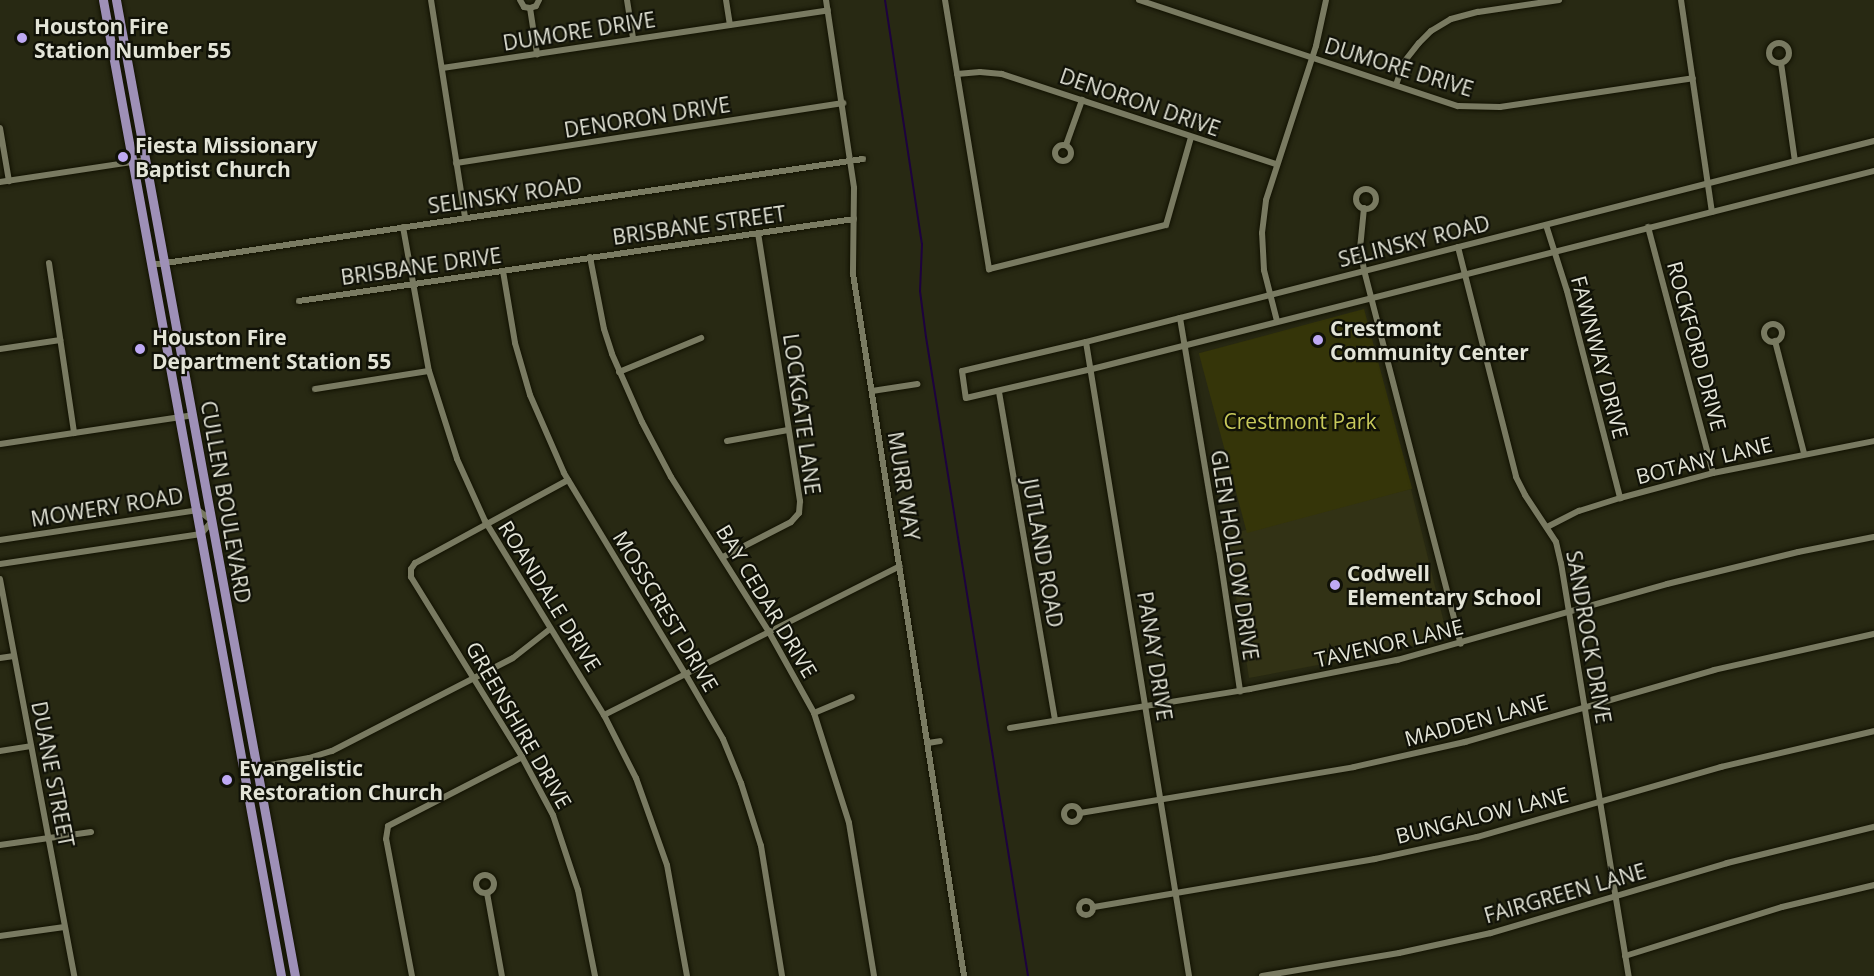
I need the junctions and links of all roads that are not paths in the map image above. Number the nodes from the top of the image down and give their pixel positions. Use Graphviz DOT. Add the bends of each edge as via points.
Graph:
graph roads {
  1 [pos="103,0"];
  2 [pos="116,0"];
  3 [pos="431,0"];
  4 [pos="520,0"];
  5 [pos="539,0"];
  6 [pos="627,0"];
  7 [pos="726,0"];
  8 [pos="826,0"];
  9 [pos="945,0"];
  10 [pos="1139,0"];
  11 [pos="1326,0"];
  12 [pos="1559,0"];
  13 [pos="1681,0"];
  14 [pos="530,8"];
  15 [pos="828,10"];
  16 [pos="730,25"];
  17 [pos="633,39"];
  18 [pos="537,54"];
  19 [pos="1311,57"];
  20 [pos="1781,63"];
  21 [pos="442,68"];
  22 [pos="128,70"];
  23 [pos="116,72"];
  24 [pos="957,74"];
  25 [pos="1693,78"];
  26 [pos="1396,85"];
  27 [pos="1082,100"];
  28 [pos="843,103"];
  29 [pos="0,128"];
  30 [pos="1191,137"];
  31 [pos="1874,141"];
  32 [pos="1066,145"];
  33 [pos="864,159"];
  34 [pos="146,160"];
  35 [pos="851,161"];
  36 [pos="1796,161"];
  37 [pos="132,163"];
  38 [pos="456,163"];
  39 [pos="1276,164"];
  40 [pos="1874,171"];
  41 [pos="9,181"];
  42 [pos="0,182"];
  43 [pos="1707,184"];
  44 [pos="1364,208"];
  45 [pos="1712,212"];
  46 [pos="465,217"];
  47 [pos="854,219"];
  48 [pos="1546,225"];
  49 [pos="403,227"];
  50 [pos="1648,227"];
  51 [pos="758,233"];
  52 [pos="1458,247"];
  53 [pos="1554,253"];
  54 [pos="590,257"];
  55 [pos="49,263"];
  56 [pos="163,263"];
  57 [pos="548,264"];
  58 [pos="152,265"];
  59 [pos="1364,270"];
  60 [pos="503,271"];
  61 [pos="1465,274"];
  62 [pos="412,284"];
  63 [pos="1269,294"];
  64 [pos="1372,298"];
  65 [pos="299,301"];
  66 [pos="1180,318"];
  67 [pos="1277,321"];
  68 [pos="701,338"];
  69 [pos="60,340"];
  70 [pos="178,340"];
  71 [pos="1775,341"];
  72 [pos="166,342"];
  73 [pos="1086,342"];
  74 [pos="1185,345"];
  75 [pos="0,349"];
  76 [pos="1092,369"];
  77 [pos="429,371"];
  78 [pos="619,372"];
  79 [pos="916,384"];
  80 [pos="315,389"];
  81 [pos="872,392"];
  82 [pos="999,392"];
  83 [pos="192,415"];
  84 [pos="178,417"];
  85 [pos="788,430"];
  86 [pos="74,433"];
  87 [pos="727,441"];
  88 [pos="1874,441"];
  89 [pos="0,444"];
  90 [pos="1804,453"];
  91 [pos="1713,473"];
  92 [pos="568,480"];
  93 [pos="1620,498"];
  94 [pos="198,510"];
  95 [pos="212,521"];
  96 [pos="486,524"];
  97 [pos="1547,527"];
  98 [pos="201,534"];
  99 [pos="1874,537"];
  100 [pos="0,540"];
  101 [pos="723,557"];
  102 [pos="0,564"];
  103 [pos="900,566"];
  104 [pos="0,579"];
  105 [pos="1568,612"];
  106 [pos="550,629"];
  107 [pos="769,632"];
  108 [pos="1874,634"];
  109 [pos="1461,644"];
  110 [pos="14,656"];
  111 [pos="0,658"];
  112 [pos="236,658"];
  113 [pos="225,660"];
  114 [pos="686,675"];
  115 [pos="474,679"];
  116 [pos="1240,691"];
  117 [pos="852,697"];
  118 [pos="1147,706"];
  119 [pos="1586,707"];
  120 [pos="814,713"];
  121 [pos="604,715"];
  122 [pos="1055,720"];
  123 [pos="1010,728"];
  124 [pos="1874,730"];
  125 [pos="940,741"];
  126 [pos="928,743"];
  127 [pos="31,746"];
  128 [pos="0,751"];
  129 [pos="522,757"];
  130 [pos="256,767"];
  131 [pos="243,770"];
  132 [pos="1162,799"];
  133 [pos="1600,802"];
  134 [pos="1080,813"];
  135 [pos="1874,827"];
  136 [pos="92,832"];
  137 [pos="49,838"];
  138 [pos="0,845"];
  139 [pos="276,872"];
  140 [pos="263,873"];
  141 [pos="1874,885"];
  142 [pos="487,893"];
  143 [pos="1177,894"];
  144 [pos="1616,896"];
  145 [pos="1094,907"];
  146 [pos="64,927"];
  147 [pos="0,936"];
  148 [pos="1626,956"];
  149 [pos="74,976"];
  150 [pos="281,976"];
  151 [pos="295,976"];
  152 [pos="412,976"];
  153 [pos="501,976"];
  154 [pos="595,976"];
  155 [pos="687,976"];
  156 [pos="782,976"];
  157 [pos="874,976"];
  158 [pos="964,976"];
  159 [pos="1189,976"];
  160 [pos="1262,976"];
  161 [pos="1629,976"];
  1 -- 23 [label="main road, CULLEN BOULEVARD"];
  2 -- 22 [label="main road, CULLEN BOULEVARD"];
  3 -- 21 [label="street"];
  4 -- 14 [label="street"];
  5 -- 14 [label="street"];
  6 -- 17 [label="street"];
  7 -- 16 [label="street"];
  8 -- 15 [label="street, MURR WAY"];
  9 -- 24 [label="street"];
  10 -- 19 [label="street, DUMORE DRIVE"];
  11 -- 19 [label="street"];
  12 -- 26 [label="street" via="1451,19 1419,43 1404,62"];
  13 -- 25 [label="street"];
  14 -- 18 [label="street"];
  15 -- 16 [label="street, DUMORE DRIVE"];
  15 -- 28 [label="street, MURR WAY"];
  16 -- 17 [label="street, DUMORE DRIVE"];
  17 -- 18 [label="street, DUMORE DRIVE"];
  18 -- 21 [label="street, DUMORE DRIVE"];
  19 -- 26 [label="street, DUMORE DRIVE"];
  19 -- 39 [label="street"];
  20 -- 36 [label="street"];
  21 -- 38 [label="street"];
  22 -- 23 [label="main road"];
  22 -- 34 [label="main road, CULLEN BOULEVARD"];
  23 -- 37 [label="main road, CULLEN BOULEVARD"];
  24 -- 27 [label="street, DENORON DRIVE" via="1002,74"];
  24 -- 30 [label="street" via="989,269 1166,225"];
  25 -- 26 [label="street, DUMORE DRIVE" via="1500,107 1458,106"];
  25 -- 43 [label="street"];
  27 -- 30 [label="street, DENORON DRIVE"];
  27 -- 32 [label="street"];
  28 -- 35 [label="street, MURR WAY"];
  28 -- 38 [label="street, DENORON DRIVE"];
  29 -- 41 [label="street"];
  30 -- 39 [label="street, DENORON DRIVE"];
  31 -- 36 [label="street, SELINSKY ROAD"];
  33 -- 35 [label="street, SELINSKY ROAD"];
  34 -- 37 [label="street"];
  34 -- 56 [label="main road, CULLEN BOULEVARD"];
  35 -- 46 [label="street, SELINSKY ROAD"];
  35 -- 47 [label="street, MURR WAY"];
  36 -- 43 [label="street, SELINSKY ROAD"];
  37 -- 41 [label="street"];
  37 -- 58 [label="main road, CULLEN BOULEVARD"];
  38 -- 46 [label="street"];
  39 -- 63 [label="street" via="1262,233"];
  40 -- 45 [label="street"];
  41 -- 42 [label="street"];
  43 -- 45 [label="street"];
  43 -- 48 [label="street, SELINSKY ROAD"];
  44 -- 59 [label="street" via="1360,249"];
  45 -- 50 [label="street"];
  46 -- 49 [label="street, SELINSKY ROAD"];
  47 -- 51 [label="street, BRISBANE STREET"];
  47 -- 81 [label="street, MURR WAY" via="853,274"];
  48 -- 52 [label="street, SELINSKY ROAD"];
  48 -- 53 [label="street, FAWNWAY DRIVE"];
  49 -- 56 [label="street, SELINSKY ROAD"];
  49 -- 62 [label="street, ROANDALE DRIVE"];
  50 -- 53 [label="street"];
  50 -- 91 [label="street, ROCKFORD DRIVE"];
  51 -- 54 [label="street, BRISBANE STREET"];
  51 -- 85 [label="street, LOCKGATE LANE"];
  52 -- 59 [label="street, SELINSKY ROAD"];
  52 -- 61 [label="street, SANDROCK DRIVE"];
  53 -- 61 [label="street"];
  53 -- 93 [label="street, FAWNWAY DRIVE"];
  54 -- 57 [label="street, BRISBANE STREET"];
  54 -- 78 [label="street, BAY CEDAR DRIVE" via="604,329"];
  55 -- 69 [label="street"];
  56 -- 58 [label="street, SELINSKY ROAD"];
  56 -- 70 [label="main road, CULLEN BOULEVARD"];
  57 -- 60 [label="street, BRISBANE DRIVE"];
  58 -- 72 [label="main road, CULLEN BOULEVARD"];
  59 -- 63 [label="street, SELINSKY ROAD"];
  59 -- 64 [label="street"];
  60 -- 62 [label="street, BRISBANE DRIVE"];
  60 -- 92 [label="street, MOSSCREST DRIVE" via="515,343 530,395"];
  61 -- 64 [label="street"];
  61 -- 97 [label="street, SANDROCK DRIVE" via="1516,477"];
  62 -- 65 [label="street, BRISBANE DRIVE"];
  62 -- 77 [label="street, ROANDALE DRIVE"];
  63 -- 66 [label="street, SELINSKY ROAD"];
  63 -- 67 [label="street"];
  64 -- 67 [label="street"];
  64 -- 109 [label="street"];
  66 -- 73 [label="street, SELINSKY ROAD"];
  66 -- 74 [label="street, GLEN HOLLOW DRIVE"];
  67 -- 74 [label="street"];
  68 -- 78 [label="street"];
  69 -- 75 [label="street"];
  69 -- 86 [label="street"];
  70 -- 72 [label="main road"];
  70 -- 83 [label="main road, CULLEN BOULEVARD"];
  71 -- 90 [label="street"];
  72 -- 84 [label="main road, CULLEN BOULEVARD"];
  73 -- 76 [label="street, PANAY DRIVE"];
  73 -- 82 [label="street, SELINSKY ROAD" via="962,371 966,398"];
  74 -- 76 [label="street"];
  74 -- 116 [label="street, GLEN HOLLOW DRIVE"];
  76 -- 82 [label="street"];
  76 -- 118 [label="street, PANAY DRIVE"];
  77 -- 80 [label="street"];
  77 -- 96 [label="street, ROANDALE DRIVE" via="457,459"];
  78 -- 101 [label="street, BAY CEDAR DRIVE" via="671,477"];
  79 -- 81 [label="street"];
  81 -- 103 [label="street, MURR WAY"];
  82 -- 122 [label="street, JUTLAND ROAD"];
  83 -- 84 [label="street"];
  83 -- 95 [label="main road, CULLEN BOULEVARD"];
  84 -- 86 [label="street"];
  84 -- 94 [label="main road, CULLEN BOULEVARD"];
  85 -- 87 [label="street"];
  85 -- 101 [label="street, LOCKGATE LANE" via="799,513 791,522"];
  86 -- 89 [label="street"];
  88 -- 90 [label="street, BOTANY LANE"];
  90 -- 91 [label="street, BOTANY LANE"];
  91 -- 93 [label="street, BOTANY LANE"];
  92 -- 96 [label="street"];
  92 -- 114 [label="street, MOSSCREST DRIVE"];
  93 -- 97 [label="street, BOTANY LANE" via="1579,511"];
  94 -- 95 [label="street, MOWERY ROAD"];
  94 -- 98 [label="main road, CULLEN BOULEVARD"];
  94 -- 100 [label="street, MOWERY ROAD"];
  95 -- 98 [label="street, MOWERY ROAD"];
  95 -- 112 [label="main road, CULLEN BOULEVARD"];
  96 -- 106 [label="street, ROANDALE DRIVE"];
  96 -- 115 [label="street, GREENSHIRE DRIVE" via="415,563 411,569 411,577"];
  97 -- 105 [label="street, SANDROCK DRIVE" via="1556,542"];
  98 -- 102 [label="street, MOWERY ROAD"];
  98 -- 113 [label="main road, CULLEN BOULEVARD"];
  99 -- 105 [label="street, TAVENOR LANE" via="1744,564"];
  101 -- 107 [label="street, BAY CEDAR DRIVE"];
  103 -- 107 [label="street"];
  103 -- 126 [label="street, MURR WAY"];
  104 -- 110 [label="street, DUANE STREET"];
  105 -- 109 [label="street, TAVENOR LANE"];
  105 -- 119 [label="street, SANDROCK DRIVE"];
  106 -- 115 [label="street" via="513,658"];
  106 -- 121 [label="street, ROANDALE DRIVE"];
  107 -- 114 [label="street"];
  107 -- 120 [label="street, BAY CEDAR DRIVE"];
  108 -- 119 [label="street, MADDEN LANE" via="1714,670"];
  109 -- 116 [label="street, TAVENOR LANE"];
  110 -- 111 [label="street"];
  110 -- 127 [label="street, DUANE STREET"];
  112 -- 113 [label="main road"];
  112 -- 130 [label="main road, CULLEN BOULEVARD"];
  113 -- 131 [label="main road, CULLEN BOULEVARD"];
  114 -- 121 [label="street"];
  114 -- 156 [label="street, MOSSCREST DRIVE" via="723,739 741,783 761,846"];
  115 -- 129 [label="street, GREENSHIRE DRIVE"];
  115 -- 130 [label="street" via="332,751"];
  116 -- 118 [label="street, TAVENOR LANE"];
  117 -- 120 [label="street"];
  118 -- 122 [label="street, TAVENOR LANE"];
  118 -- 132 [label="street, PANAY DRIVE"];
  119 -- 132 [label="street, MADDEN LANE" via="1465,742 1354,767"];
  119 -- 133 [label="street, SANDROCK DRIVE"];
  120 -- 157 [label="street, BAY CEDAR DRIVE" via="849,823"];
  121 -- 155 [label="street, ROANDALE DRIVE" via="636,778 658,836 675,897"];
  122 -- 123 [label="street, TAVENOR LANE"];
  124 -- 133 [label="street, BUNGALOW LANE" via="1751,759"];
  125 -- 126 [label="street"];
  126 -- 158 [label="street, MURR WAY"];
  127 -- 128 [label="street"];
  127 -- 137 [label="street, DUANE STREET"];
  129 -- 152 [label="street" via="388,826 386,839"];
  129 -- 154 [label="street, GREENSHIRE DRIVE" via="553,815 571,862"];
  130 -- 131 [label="street"];
  130 -- 139 [label="main road, CULLEN BOULEVARD"];
  131 -- 140 [label="main road, CULLEN BOULEVARD"];
  132 -- 134 [label="street, MADDEN LANE"];
  132 -- 143 [label="street, PANAY DRIVE"];
  133 -- 143 [label="street, BUNGALOW LANE" via="1477,837"];
  133 -- 144 [label="street, SANDROCK DRIVE"];
  135 -- 144 [label="street, FAIRGREEN LANE" via="1726,862"];
  136 -- 137 [label="street"];
  137 -- 138 [label="street"];
  137 -- 146 [label="street, DUANE STREET"];
  139 -- 140 [label="main road"];
  139 -- 151 [label="main road, CULLEN BOULEVARD"];
  140 -- 150 [label="main road, CULLEN BOULEVARD"];
  141 -- 148 [label="street" via="1782,907"];
  142 -- 153 [label="street"];
  143 -- 145 [label="street, BUNGALOW LANE"];
  143 -- 159 [label="street, PANAY DRIVE"];
  144 -- 148 [label="street, SANDROCK DRIVE"];
  144 -- 160 [label="street, FAIRGREEN LANE" via="1491,933"];
  146 -- 147 [label="street"];
  146 -- 149 [label="street, DUANE STREET"];
  148 -- 161 [label="street, SANDROCK DRIVE"];
}
